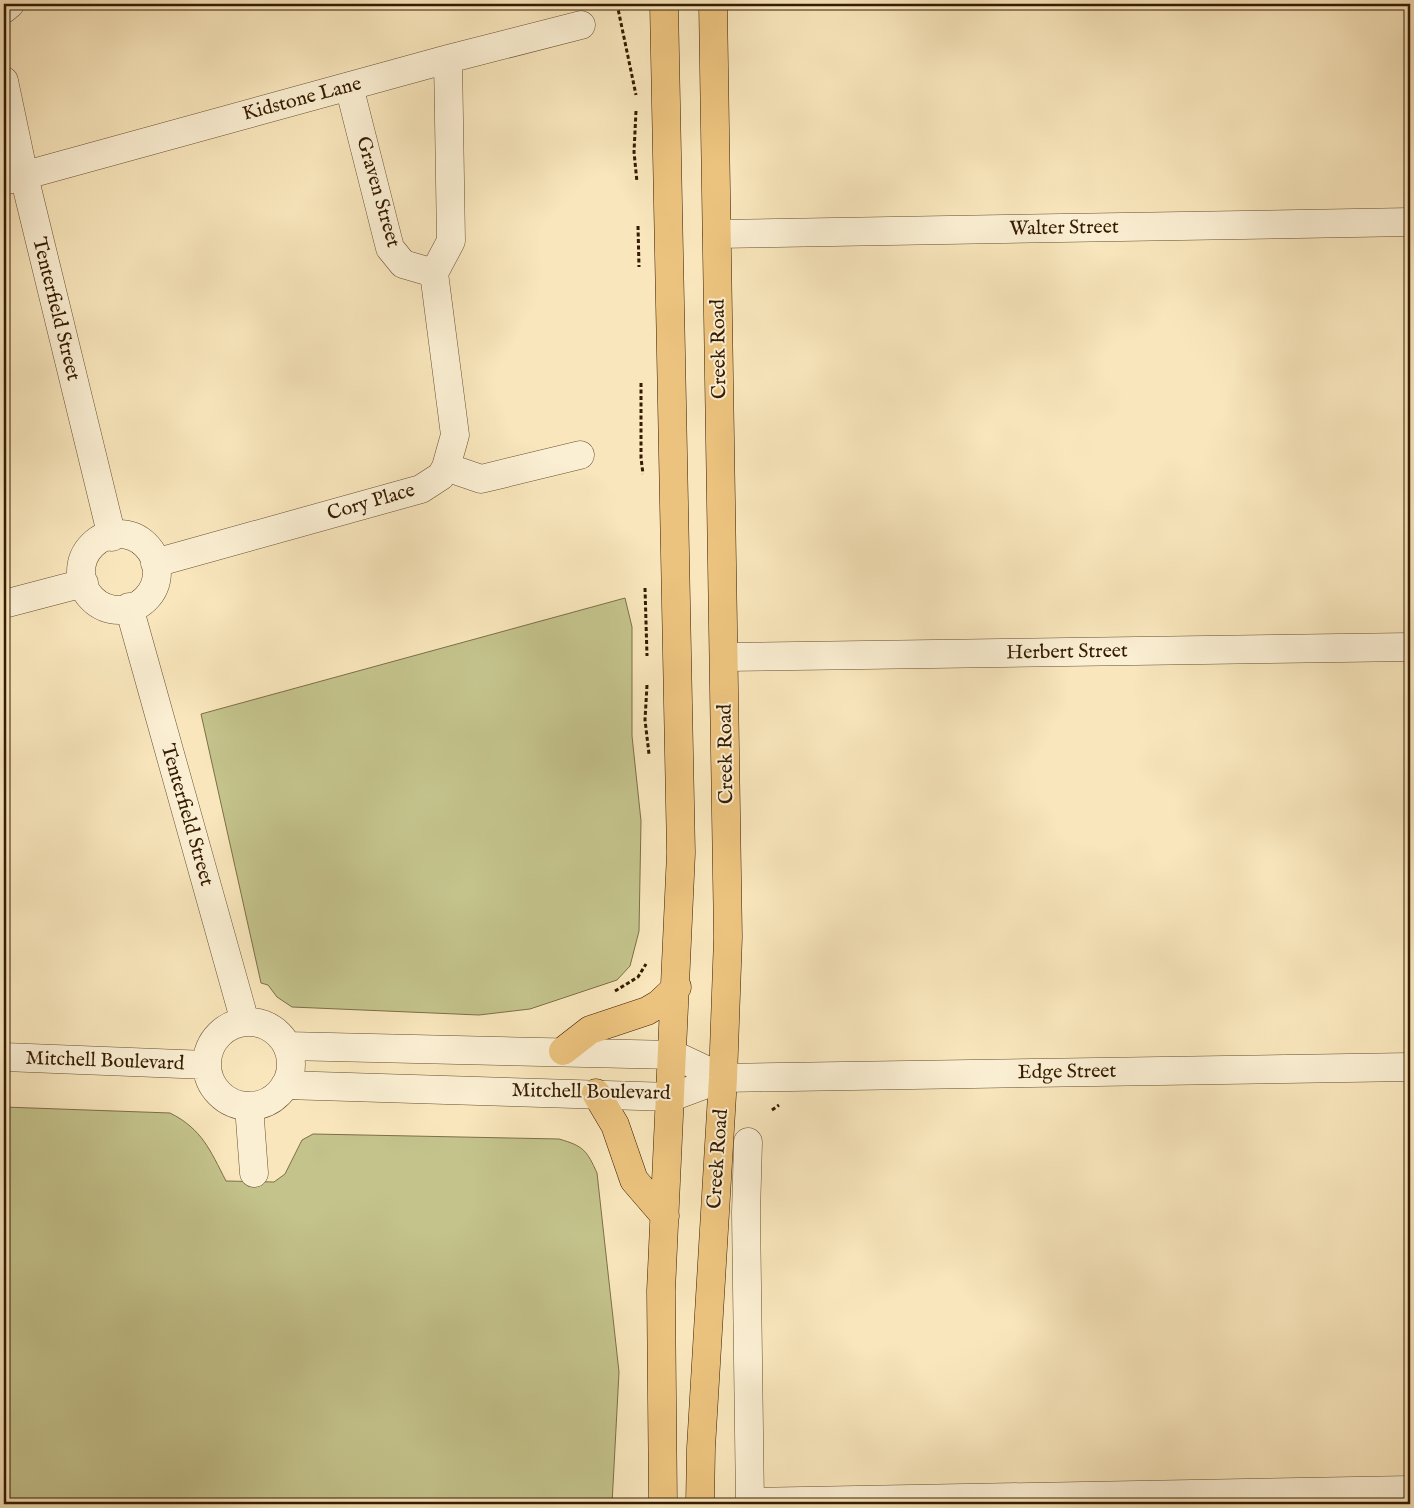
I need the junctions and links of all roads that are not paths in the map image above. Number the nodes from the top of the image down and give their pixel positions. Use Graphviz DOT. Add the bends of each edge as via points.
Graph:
graph roads {
  1 [pos="10,4"];
  2 [pos="664,4"];
  3 [pos="713,4"];
  4 [pos="4,9"];
  5 [pos="581,25"];
  6 [pos="448,59"];
  7 [pos="4,81"];
  8 [pos="349,86"];
  9 [pos="14,178"];
  10 [pos="1410,222"];
  11 [pos="717,234"];
  12 [pos="434,273"];
  13 [pos="580,455"];
  14 [pos="446,466"];
  15 [pos="112,537"];
  16 [pos="154,563"];
  17 [pos="84,583"];
  18 [pos="4,604"];
  19 [pos="129,608"];
  20 [pos="1410,647"];
  21 [pos="725,657"];
  22 [pos="677,987"];
  23 [pos="245,1022"];
  24 [pos="287,1046"];
  25 [pos="563,1051"];
  26 [pos="674,1055"];
  27 [pos="4,1057"];
  28 [pos="207,1065"];
  29 [pos="1410,1067"];
  30 [pos="723,1078"];
  31 [pos="285,1084"];
  32 [pos="596,1093"];
  33 [pos="672,1097"];
  34 [pos="249,1106"];
  35 [pos="748,1142"];
  36 [pos="254,1173"];
  37 [pos="665,1216"];
  38 [pos="1410,1490"];
  39 [pos="750,1503"];
  40 [pos="663,1504"];
  41 [pos="700,1504"];
  1 -- 4 [label="street"];
  2 -- 22 [label="main road" via="681,853"];
  3 -- 11 [label="main road, Creek Road"];
  5 -- 6 [label="street, Kidstone Lane"];
  6 -- 8 [label="street, Kidstone Lane"];
  6 -- 12 [label="street" via="451,241"];
  7 -- 9 [label="street, Tenterfield Street"];
  8 -- 9 [label="street, Kidstone Lane"];
  8 -- 12 [label="street, Graven Street" via="390,248 403,264"];
  9 -- 15 [label="street, Tenterfield Street"];
  10 -- 11 [label="street, Walter Street"];
  11 -- 21 [label="main road, Creek Road"];
  12 -- 14 [label="street" via="455,435"];
  13 -- 14 [label="street" via="481,479"];
  14 -- 16 [label="street, Cory Place" via="441,476 421,489"];
  15 -- 16 [label="street" via="122,534 134,537 152,552"];
  15 -- 17 [label="street" via="99,540 90,548 81,571"];
  16 -- 19 [label="street" via="158,574 150,596"];
  17 -- 18 [label="street"];
  17 -- 19 [label="street" via="96,602 117,611"];
  19 -- 23 [label="street, Tenterfield Street"];
  20 -- 21 [label="street, Herbert Street"];
  21 -- 30 [label="main road, Creek Road" via="728,937"];
  22 -- 25 [label="main road" via="647,1011 590,1030"];
  22 -- 26 [label="main road"];
  23 -- 24 [label="street" via="270,1027"];
  23 -- 28 [label="street, Mitchell Boulevard" via="233,1025 214,1041 208,1052"];
  24 -- 25 [label="street, Mitchell Boulevard"];
  24 -- 31 [label="street" via="290,1072"];
  25 -- 26 [label="street, Mitchell Boulevard"];
  26 -- 30 [label="street, Mitchell Boulevard"];
  26 -- 33 [label="main road"];
  27 -- 28 [label="street, Mitchell Boulevard"];
  28 -- 34 [label="street, Mitchell Boulevard" via="209,1078 224,1098"];
  29 -- 30 [label="street, Edge Street"];
  30 -- 33 [label="street, Mitchell Boulevard"];
  30 -- 41 [label="main road, Creek Road"];
  31 -- 32 [label="street, Mitchell Boulevard"];
  31 -- 34 [label="street" via="270,1100"];
  32 -- 33 [label="street, Mitchell Boulevard"];
  32 -- 37 [label="main road" via="615,1125 634,1180"];
  33 -- 37 [label="main road"];
  34 -- 36 [label="street"];
  35 -- 39 [label="street, Creek Road"];
  37 -- 40 [label="main road" via="660,1343"];
  38 -- 39 [label="street"];
}
